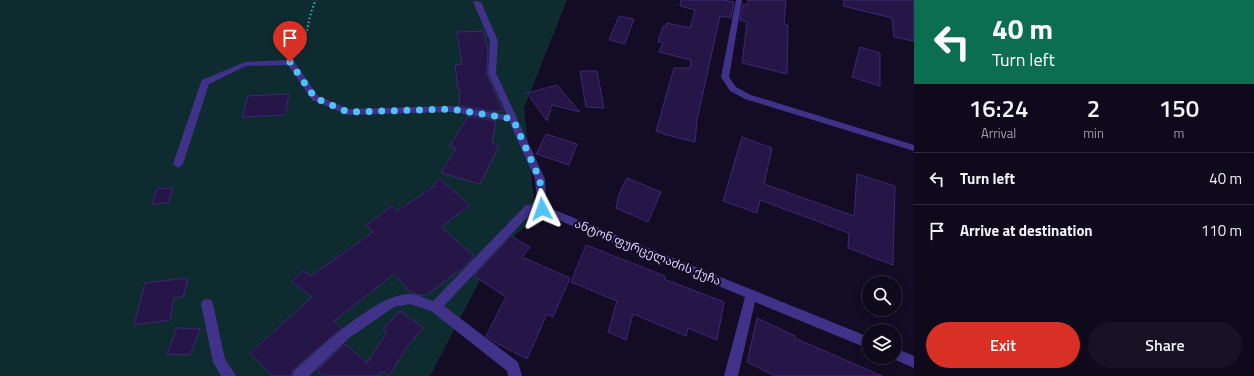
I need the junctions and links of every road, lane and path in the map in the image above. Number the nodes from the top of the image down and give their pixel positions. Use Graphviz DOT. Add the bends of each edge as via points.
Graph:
graph roads {
  1 [pos="316,0"];
  2 [pos="739,0"];
  3 [pos="477,2"];
  4 [pos="290,62"];
  5 [pos="513,119"];
  6 [pos="914,148"];
  7 [pos="178,164"];
  8 [pos="542,209"];
  9 [pos="751,295"];
  10 [pos="206,304"];
  11 [pos="435,307"];
  12 [pos="862,340"];
  13 [pos="902,357"];
  14 [pos="914,362"];
  15 [pos="229,376"];
  16 [pos="299,376"];
  17 [pos="515,376"];
  18 [pos="731,376"];
  1 -- 4 [label="path" via="306,28 303,48"];
  2 -- 6 [label="street" via="725,77 733,89 748,97"];
  3 -- 5 [label="street" via="494,41 492,73"];
  4 -- 5 [label="street" via="315,98 348,112 451,109"];
  4 -- 7 [label="street" via="245,64 205,82"];
  5 -- 8 [label="street" via="540,180"];
  8 -- 9 [label="street, ანტონ ფურცელაძის ქუჩა"];
  8 -- 11 [label="street" via="530,208"];
  9 -- 12 [label="street, ანტონ ფურცელაძის ქუჩა"];
  9 -- 18 [label="street"];
  10 -- 15 [label="street" via="219,362"];
  11 -- 16 [label="street" via="410,299 392,302 345,334"];
  11 -- 17 [label="street" via="513,367"];
  13 -- 14 [label="street"];
}
